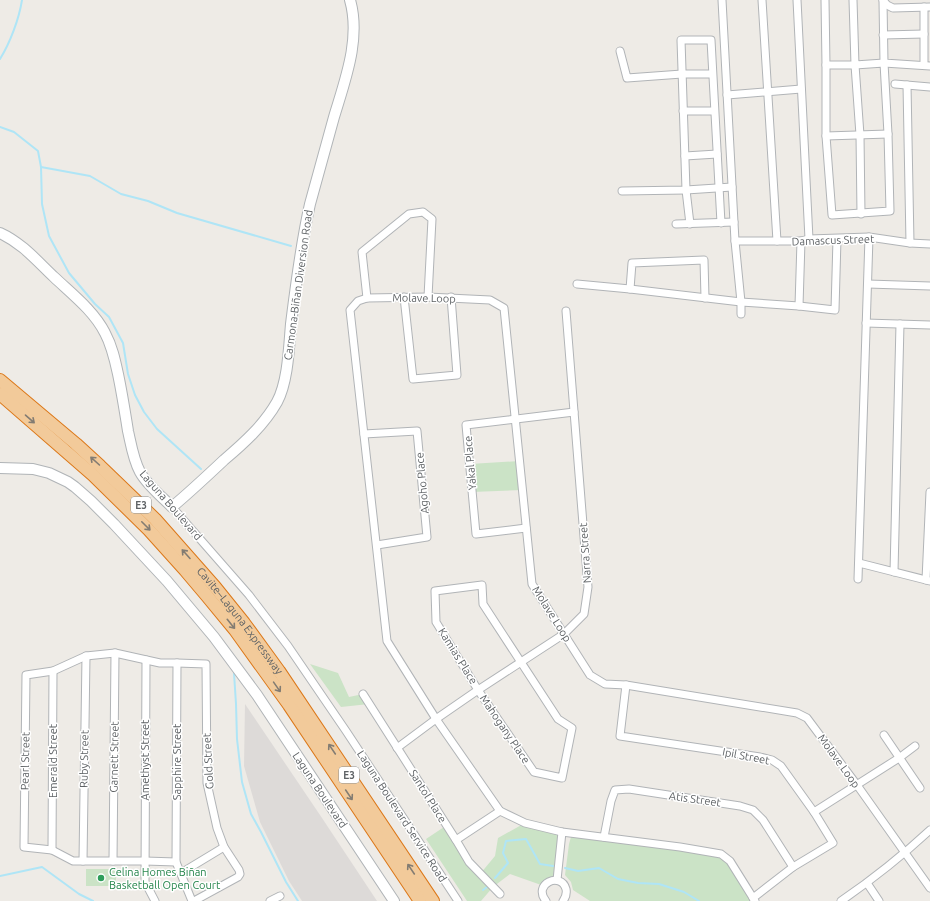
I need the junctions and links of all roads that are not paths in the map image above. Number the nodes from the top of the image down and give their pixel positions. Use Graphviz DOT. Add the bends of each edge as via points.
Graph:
graph roads {
  1 [pos="350,0"];
  2 [pos="722,0"];
  3 [pos="762,0"];
  4 [pos="797,0"];
  5 [pos="825,0"];
  6 [pos="853,0"];
  7 [pos="883,0"];
  8 [pos="923,5"];
  9 [pos="924,34"];
  10 [pos="883,35"];
  11 [pos="620,51"];
  12 [pos="884,63"];
  13 [pos="826,65"];
  14 [pos="856,65"];
  15 [pos="927,65"];
  16 [pos="682,74"];
  17 [pos="712,74"];
  18 [pos="895,84"];
  19 [pos="907,85"];
  20 [pos="930,87"];
  21 [pos="801,89"];
  22 [pos="767,92"];
  23 [pos="728,95"];
  24 [pos="684,111"];
  25 [pos="714,111"];
  26 [pos="888,134"];
  27 [pos="860,135"];
  28 [pos="826,136"];
  29 [pos="717,154"];
  30 [pos="685,156"];
  31 [pos="732,186"];
  32 [pos="719,188"];
  33 [pos="686,190"];
  34 [pos="622,191"];
  35 [pos="861,214"];
  36 [pos="734,222"];
  37 [pos="721,223"];
  38 [pos="676,224"];
  39 [pos="690,224"];
  40 [pos="0,234"];
  41 [pos="869,237"];
  42 [pos="809,239"];
  43 [pos="837,239"];
  44 [pos="735,241"];
  45 [pos="777,241"];
  46 [pos="801,241"];
  47 [pos="910,243"];
  48 [pos="930,244"];
  49 [pos="577,284"];
  50 [pos="868,284"];
  51 [pos="930,286"];
  52 [pos="630,289"];
  53 [pos="428,296"];
  54 [pos="404,297"];
  55 [pos="452,297"];
  56 [pos="366,298"];
  57 [pos="705,298"];
  58 [pos="742,302"];
  59 [pos="799,306"];
  60 [pos="566,311"];
  61 [pos="741,314"];
  62 [pos="866,323"];
  63 [pos="900,324"];
  64 [pos="930,325"];
  65 [pos="0,380"];
  66 [pos="0,394"];
  67 [pos="574,412"];
  68 [pos="516,419"];
  69 [pos="364,434"];
  70 [pos="0,468"];
  71 [pos="930,492"];
  72 [pos="172,507"];
  73 [pos="526,528"];
  74 [pos="377,545"];
  75 [pos="859,563"];
  76 [pos="894,572"];
  77 [pos="858,579"];
  78 [pos="928,580"];
  79 [pos="564,634"];
  80 [pos="115,654"];
  81 [pos="86,656"];
  82 [pos="146,660"];
  83 [pos="521,662"];
  84 [pos="177,663"];
  85 [pos="53,672"];
  86 [pos="626,685"];
  87 [pos="478,690"];
  88 [pos="363,694"];
  89 [pos="436,719"];
  90 [pos="346,731"];
  91 [pos="884,735"];
  92 [pos="915,746"];
  93 [pos="397,748"];
  94 [pos="899,758"];
  95 [pos="857,785"];
  96 [pos="920,788"];
  97 [pos="500,811"];
  98 [pos="814,812"];
  99 [pos="930,830"];
  100 [pos="562,832"];
  101 [pos="604,837"];
  102 [pos="456,840"];
  103 [pos="224,847"];
  104 [pos="52,850"];
  105 [pos="906,853"];
  106 [pos="83,861"];
  107 [pos="113,861"];
  108 [pos="145,861"];
  109 [pos="176,862"];
  110 [pos="793,867"];
  111 [pos="181,873"];
  112 [pos="557,880"];
  113 [pos="867,883"];
  114 [pos="930,888"];
  115 [pos="500,894"];
  116 [pos="280,896"];
  117 [pos="544,900"];
  118 [pos="566,900"];
  119 [pos="754,900"];
  120 [pos="155,901"];
  121 [pos="193,901"];
  122 [pos="270,901"];
  123 [pos="394,901"];
  124 [pos="420,901"];
  125 [pos="433,901"];
  126 [pos="458,901"];
  127 [pos="842,901"];
  128 [pos="879,901"];
  1 -- 72 [label="main road, Carmona-Biñan Diversion Road" via="354,26 352,49 306,222 282,391 270,414 252,434"];
  2 -- 23 [label="street"];
  3 -- 22 [label="street"];
  4 -- 21 [label="street"];
  5 -- 13 [label="street"];
  6 -- 14 [label="street"];
  7 -- 8 [label="street" via="893,8"];
  7 -- 10 [label="street"];
  8 -- 9 [label="street"];
  9 -- 10 [label="street"];
  9 -- 15 [label="street"];
  10 -- 12 [label="street"];
  11 -- 16 [label="street" via="627,78"];
  12 -- 14 [label="street"];
  12 -- 15 [label="street"];
  12 -- 26 [label="street"];
  13 -- 14 [label="street"];
  13 -- 28 [label="street"];
  14 -- 27 [label="street"];
  16 -- 17 [label="street"];
  16 -- 17 [label="street" via="681,40 711,40"];
  16 -- 24 [label="street"];
  17 -- 25 [label="street"];
  18 -- 19 [label="street"];
  19 -- 20 [label="street"];
  19 -- 47 [label="street"];
  21 -- 22 [label="street"];
  21 -- 42 [label="street"];
  22 -- 23 [label="street"];
  22 -- 45 [label="street"];
  23 -- 31 [label="street"];
  24 -- 25 [label="street"];
  24 -- 30 [label="street"];
  25 -- 29 [label="street"];
  26 -- 27 [label="street"];
  26 -- 35 [label="street" via="890,212"];
  27 -- 28 [label="street"];
  27 -- 35 [label="street"];
  28 -- 35 [label="street" via="832,215"];
  29 -- 30 [label="street"];
  29 -- 32 [label="street"];
  30 -- 33 [label="street"];
  31 -- 32 [label="street"];
  31 -- 36 [label="street"];
  32 -- 33 [label="street"];
  32 -- 37 [label="street"];
  33 -- 34 [label="street"];
  33 -- 39 [label="street"];
  36 -- 37 [label="street"];
  36 -- 44 [label="street"];
  37 -- 39 [label="street"];
  38 -- 39 [label="street"];
  40 -- 72 [label="main road, Laguna Boulevard" via="28,251 86,307 101,326 113,354 137,466 146,481"];
  41 -- 43 [label="street, Damascus Street"];
  41 -- 47 [label="street, Damascus Street"];
  41 -- 50 [label="street"];
  42 -- 43 [label="street, Damascus Street"];
  42 -- 46 [label="street, Damascus Street"];
  43 -- 59 [label="street" via="835,310"];
  44 -- 45 [label="street, Damascus Street"];
  44 -- 58 [label="street"];
  45 -- 46 [label="street, Damascus Street"];
  46 -- 59 [label="street"];
  47 -- 48 [label="street, Damascus Street"];
  49 -- 52 [label="street"];
  50 -- 51 [label="street"];
  50 -- 62 [label="street"];
  52 -- 57 [label="street"];
  52 -- 57 [label="street" via="632,263 704,260"];
  53 -- 54 [label="street, Molave Loop"];
  53 -- 55 [label="street, Molave Loop"];
  53 -- 56 [label="street" via="432,219 423,212 410,214 362,252"];
  54 -- 55 [label="street" via="413,379 457,375"];
  54 -- 56 [label="street, Molave Loop"];
  55 -- 68 [label="street, Molave Loop" via="490,300 504,308"];
  56 -- 69 [label="street" via="358,301 350,310"];
  57 -- 58 [label="street"];
  58 -- 59 [label="street"];
  58 -- 61 [label="street"];
  60 -- 67 [label="street, Narra Street"];
  62 -- 63 [label="street"];
  62 -- 75 [label="street"];
  63 -- 64 [label="street"];
  63 -- 76 [label="street"];
  125 -- 65 [label="highway, Cavite–Laguna Expressway / E3, one-way" via="279,671 215,587 155,519 100,466"];
  66 -- 124 [label="highway, Cavite–Laguna Expressway / E3, one-way" via="93,475 149,530 207,596 289,704"];
  67 -- 68 [label="street, Yakal Place"];
  67 -- 79 [label="street, Narra Street" via="588,587 584,614"];
  68 -- 73 [label="street, Molave Loop"];
  68 -- 73 [label="street, Yakal Place" via="466,425 476,534"];
  69 -- 74 [label="street"];
  69 -- 74 [label="street, Agoho Place" via="417,431 427,537"];
  70 -- 123 [label="main road, Laguna Boulevard" via="33,469 50,473 68,482 114,524 168,581 257,695"];
  71 -- 78 [label="street"];
  72 -- 90 [label="street, Laguna Boulevard" via="249,595 288,646"];
  73 -- 79 [label="street, Molave Loop" via="532,584"];
  74 -- 89 [label="street" via="387,641"];
  75 -- 76 [label="street"];
  75 -- 77 [label="street"];
  76 -- 78 [label="street"];
  79 -- 83 [label="street, Narra Street"];
  79 -- 86 [label="street, Molave Loop" via="590,675 605,684"];
  80 -- 81 [label="street"];
  80 -- 82 [label="street"];
  80 -- 107 [label="street, Garnett Street"];
  81 -- 85 [label="street"];
  81 -- 106 [label="street, Ruby Street"];
  82 -- 84 [label="street"];
  82 -- 108 [label="street, Amethyst Street"];
  83 -- 87 [label="street, Narra Street"];
  83 -- 87 [label="street, Kamias Place" via="483,604 482,585 435,591 436,622"];
  83 -- 87 [label="street, Mahogany Place" via="558,719 572,728 562,778 534,772"];
  84 -- 103 [label="street, Gold Street" via="206,664 207,783"];
  84 -- 109 [label="street, Sapphire Street"];
  85 -- 104 [label="street, Emerald Street"];
  85 -- 104 [label="street, Pearl Street" via="26,675 24,847"];
  86 -- 95 [label="street, Molave Loop" via="797,713 807,718"];
  86 -- 98 [label="street, Ipil Street" via="620,736 772,760 781,766"];
  87 -- 89 [label="street, Narra Street"];
  88 -- 93 [label="street, Santol Place"];
  89 -- 93 [label="street, Narra Street"];
  89 -- 97 [label="street"];
  90 -- 126 [label="street, Laguna Boulevard Service Road"];
  91 -- 94 [label="street"];
  92 -- 94 [label="street"];
  93 -- 102 [label="street, Santol Place"];
  94 -- 95 [label="street"];
  94 -- 96 [label="street"];
  95 -- 98 [label="street"];
  95 -- 105 [label="street, Molave Loop"];
  97 -- 100 [label="street" via="525,823"];
  97 -- 102 [label="street"];
  98 -- 110 [label="street, Ipil Street" via="833,843"];
  99 -- 105 [label="street"];
  100 -- 101 [label="street"];
  100 -- 112 [label="street"];
  101 -- 110 [label="street, Atis Street" via="615,790 629,789 740,806 753,810 763,820"];
  101 -- 119 [label="street" via="721,854 730,861"];
  102 -- 115 [label="street, Santol Place" via="469,862"];
  103 -- 111 [label="street"];
  103 -- 121 [label="street, Gold Street" via="240,874"];
  104 -- 106 [label="street" via="73,861"];
  105 -- 113 [label="street"];
  105 -- 114 [label="street, Molave Loop"];
  106 -- 107 [label="street"];
  107 -- 108 [label="street"];
  108 -- 109 [label="street"];
  108 -- 120 [label="street, Amethyst Street" via="144,882"];
  109 -- 111 [label="street"];
  110 -- 119 [label="street, Ipil Street"];
  111 -- 121 [label="street"];
  112 -- 117 [label="street" via="550,881 544,886"];
  112 -- 118 [label="street" via="566,887"];
  113 -- 127 [label="street"];
  113 -- 128 [label="street"];
  116 -- 122 [label="street"];
}
